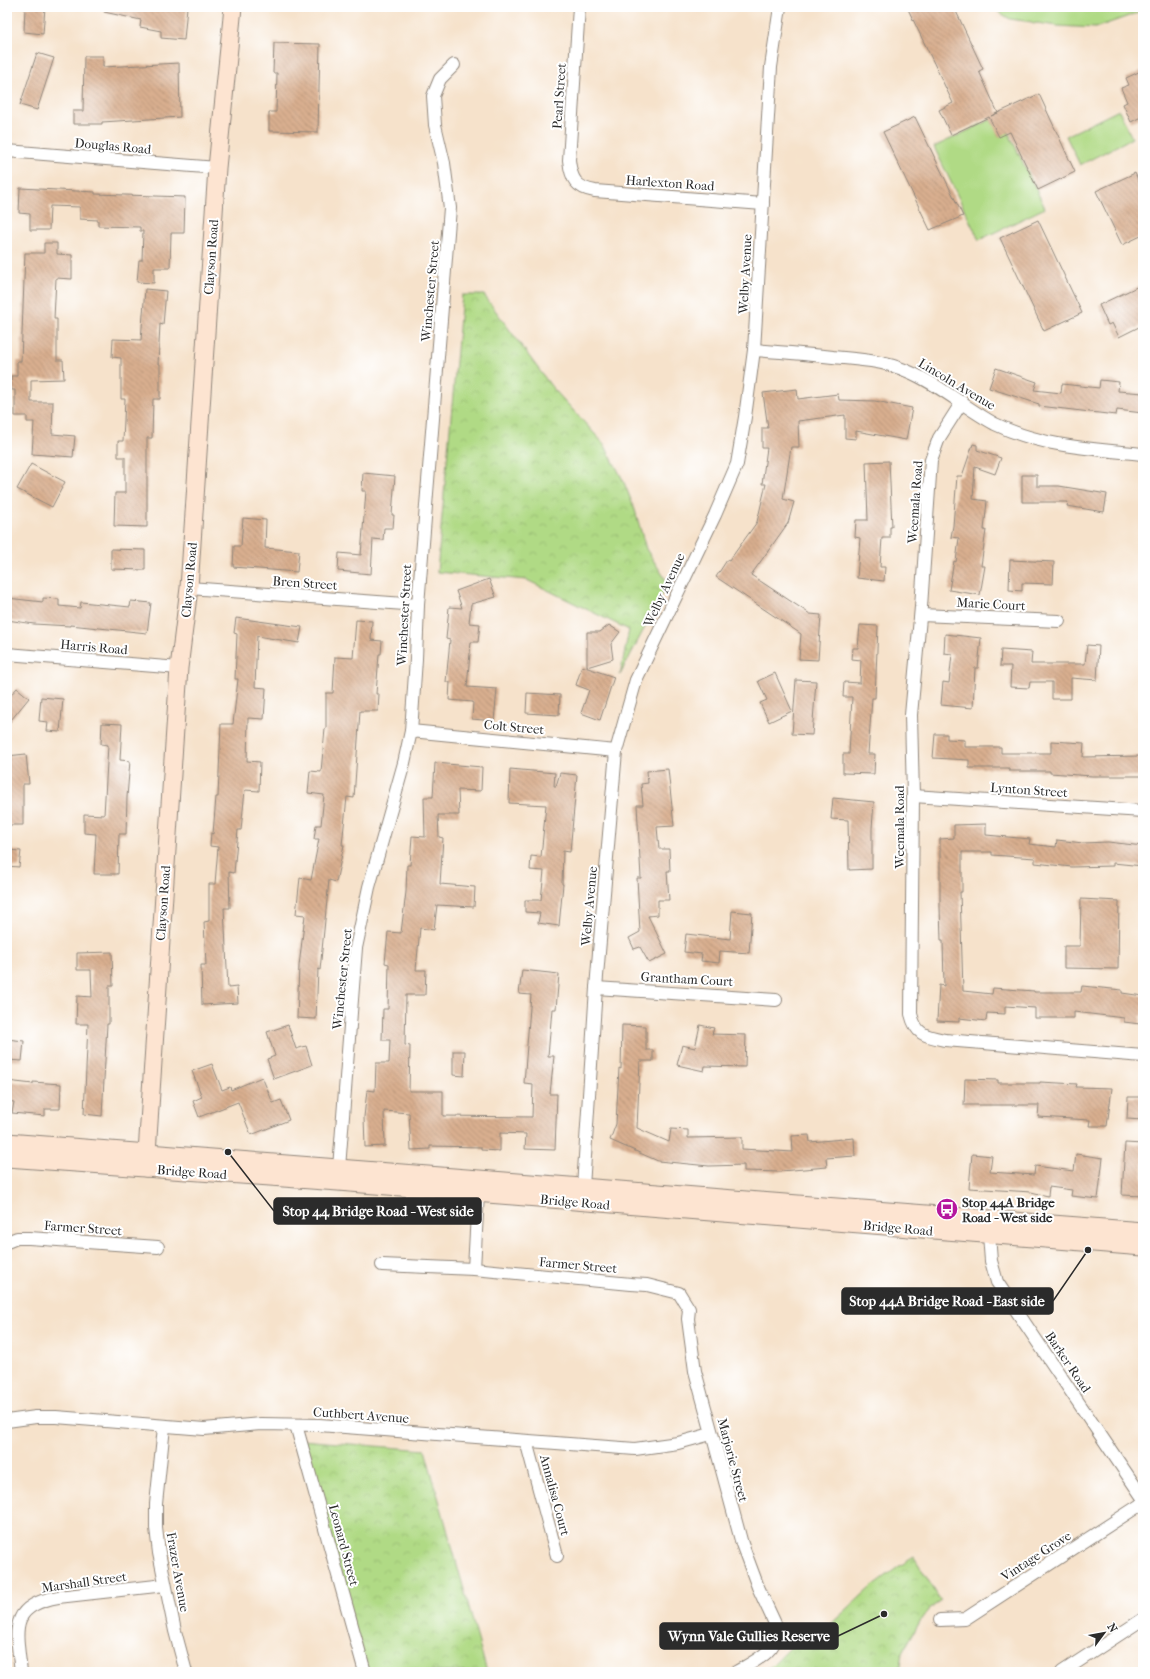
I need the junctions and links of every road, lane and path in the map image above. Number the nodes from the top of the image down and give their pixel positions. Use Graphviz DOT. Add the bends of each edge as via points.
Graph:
graph roads {
  1 [pos="233,7"];
  2 [pos="579,7"];
  3 [pos="780,7"];
  4 [pos="454,65"];
  5 [pos="7,151"];
  6 [pos="217,168"];
  7 [pos="576,184"];
  8 [pos="763,204"];
  9 [pos="754,350"];
  10 [pos="962,402"];
  11 [pos="1143,454"];
  12 [pos="190,588"];
  13 [pos="418,606"];
  14 [pos="921,615"];
  15 [pos="1059,621"];
  16 [pos="7,654"];
  17 [pos="179,668"];
  18 [pos="410,731"];
  19 [pos="616,751"];
  20 [pos="913,796"];
  21 [pos="1143,811"];
  22 [pos="596,988"];
  23 [pos="776,1000"];
  24 [pos="1143,1056"];
  25 [pos="7,1142"];
  26 [pos="7,1158"];
  27 [pos="147,1161"];
  28 [pos="339,1175"];
  29 [pos="478,1194"];
  30 [pos="582,1195"];
  31 [pos="988,1227"];
  32 [pos="1143,1231"];
  33 [pos="7,1242"];
  34 [pos="158,1247"];
  35 [pos="1143,1247"];
  36 [pos="382,1264"];
  37 [pos="474,1269"];
  38 [pos="679,1293"];
  39 [pos="7,1421"];
  40 [pos="296,1424"];
  41 [pos="164,1427"];
  42 [pos="711,1434"];
  43 [pos="526,1441"];
  44 [pos="1143,1498"];
  45 [pos="1143,1503"];
  46 [pos="557,1556"];
  47 [pos="165,1585"];
  48 [pos="1143,1618"];
  49 [pos="940,1620"];
  50 [pos="21,1672"];
  51 [pos="186,1672"];
  52 [pos="364,1672"];
  53 [pos="736,1672"];
  54 [pos="1062,1672"];
  1 -- 6 [label="main road, Clayson Road"];
  2 -- 7 [label="street, Pearl Street" via="569,160 570,171"];
  3 -- 8 [label="street, Welby Avenue" via="771,66"];
  4 -- 13 [label="street, Winchester Street" via="440,80 433,96 435,125 444,163 450,208"];
  5 -- 6 [label="street, Douglas Road"];
  6 -- 12 [label="main road, Clayson Road"];
  7 -- 8 [label="street, Harlexton Road" via="595,191"];
  8 -- 9 [label="street, Welby Avenue"];
  9 -- 10 [label="street, Lincoln Avenue" via="858,359 886,364 906,370"];
  9 -- 19 [label="street, Welby Avenue" via="737,464 636,680"];
  10 -- 11 [label="street, Lincoln Avenue" via="995,423 1024,436 1065,447"];
  10 -- 14 [label="street, Weemala Road" via="939,438 931,460"];
  12 -- 13 [label="street, Bren Street"];
  12 -- 17 [label="main road, Clayson Road"];
  13 -- 18 [label="street, Winchester Street"];
  14 -- 15 [label="street, Marie Court"];
  14 -- 20 [label="street, Weemala Road" via="911,715"];
  16 -- 17 [label="street, Harris Road"];
  17 -- 27 [label="main road, Clayson Road"];
  18 -- 19 [label="street, Colt Street"];
  18 -- 28 [label="street, Winchester Street" via="404,763 369,887 356,948"];
  19 -- 22 [label="street, Welby Avenue"];
  20 -- 21 [label="street, Lynton Street"];
  20 -- 24 [label="street, Weemala Road" via="911,1014 914,1026 924,1035 945,1040"];
  22 -- 23 [label="street, Grantham Court"];
  22 -- 30 [label="street, Welby Avenue"];
  25 -- 27 [label="main road, Bridge Road"];
  26 -- 27 [label="main road, Bridge Road"];
  27 -- 28 [label="main road, Bridge Road"];
  28 -- 29 [label="main road, Bridge Road"];
  28 -- 30 [label="main road, Bridge Road"];
  29 -- 30 [label="main road, Bridge Road"];
  29 -- 37 [label="street"];
  30 -- 31 [label="main road, Bridge Road"];
  31 -- 32 [label="main road, Bridge Road"];
  31 -- 35 [label="main road, Bridge Road"];
  31 -- 44 [label="street, Barker Road" via="991,1261 997,1282"];
  33 -- 34 [label="street, Farmer Street" via="17,1238 29,1238"];
  36 -- 37 [label="street, Farmer Street"];
  37 -- 38 [label="street, Farmer Street" via="647,1285"];
  38 -- 42 [label="street, Marjorie Street" via="688,1309 695,1371"];
  39 -- 41 [label="street, Cuthbert Avenue" via="56,1417"];
  40 -- 41 [label="street, Cuthbert Avenue" via="260,1424 204,1430"];
  40 -- 43 [label="street, Cuthbert Avenue"];
  40 -- 52 [label="street, Leonard Street"];
  41 -- 47 [label="street, Frazer Avenue" via="156,1528"];
  42 -- 43 [label="street, Cuthbert Avenue" via="678,1443 636,1449"];
  42 -- 53 [label="street, Marjorie Street" via="752,1574 778,1630 778,1637 769,1650"];
  43 -- 46 [label="street, Annalisa Court"];
  45 -- 49 [label="street, Vintage Grove" via="965,1619"];
  47 -- 50 [label="street, Marshall Street" via="58,1597 34,1604 24,1612 17,1629"];
  47 -- 51 [label="street, Frazer Avenue"];
  48 -- 54 [label="street"];
}
